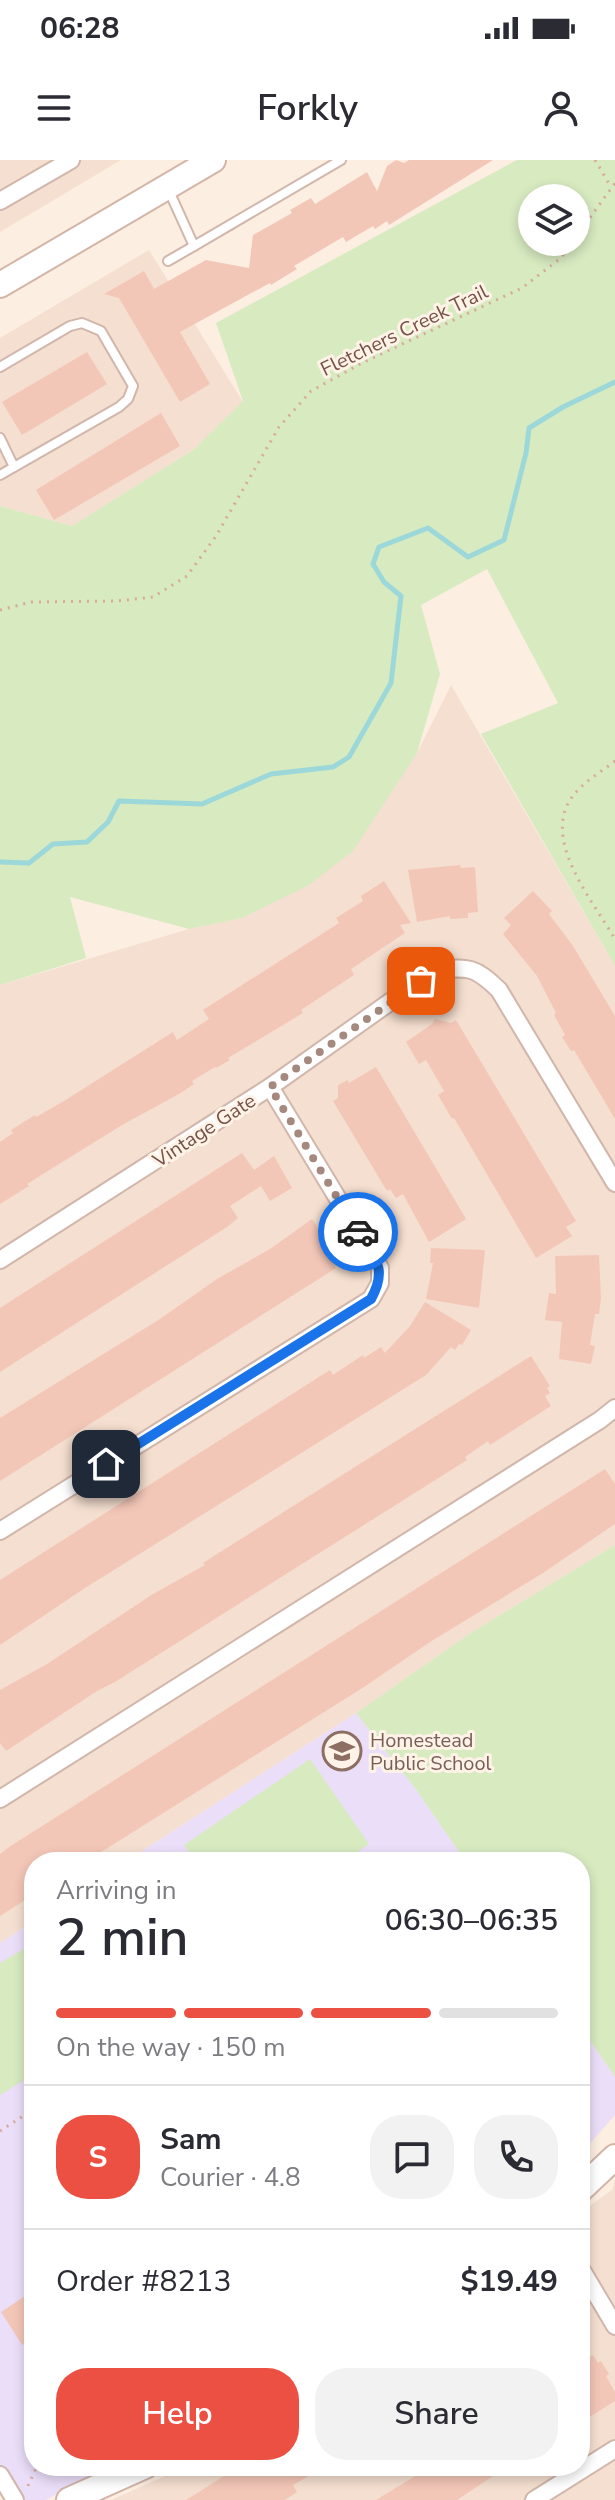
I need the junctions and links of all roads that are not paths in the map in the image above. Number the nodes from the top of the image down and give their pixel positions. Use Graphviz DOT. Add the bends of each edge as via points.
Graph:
graph roads {
  1 [pos="71,160"];
  2 [pos="213,160"];
  3 [pos="341,160"];
  4 [pos="167,186"];
  5 [pos="0,201"];
  6 [pos="194,246"];
  7 [pos="168,261"];
  8 [pos="0,285"];
  9 [pos="0,367"];
  10 [pos="0,438"];
  11 [pos="14,467"];
  12 [pos="0,475"];
  13 [pos="270,1087"];
  14 [pos="615,1183"];
  15 [pos="0,1260"];
  16 [pos="615,1408"];
  17 [pos="0,1531"];
  18 [pos="0,1799"];
  19 [pos="615,2157"];
  20 [pos="590,2181"];
  21 [pos="590,2284"];
  22 [pos="615,2326"];
  23 [pos="615,2449"];
  24 [pos="590,2465"];
  25 [pos="0,2475"];
  26 [pos="123,2476"];
  27 [pos="572,2476"];
  28 [pos="15,2500"];
  29 [pos="69,2500"];
  30 [pos="534,2500"];
  1 -- 5 [label="street"];
  2 -- 4 [label="main road"];
  3 -- 6 [label="lane"];
  4 -- 6 [label="lane"];
  4 -- 8 [label="main road"];
  6 -- 7 [label="lane"];
  9 -- 11 [label="lane" via="82,323 101,331 133,386 119,407"];
  10 -- 11 [label="lane"];
  11 -- 12 [label="lane"];
  13 -- 14 [label="street, Vintage Gate" via="435,970 462,967 481,973 499,990"];
  13 -- 15 [label="street, Vintage Gate"];
  13 -- 17 [label="street" via="380,1268 380,1283 371,1299"];
  16 -- 18 [label="street"];
  19 -- 20 [label="main road"];
  21 -- 22 [label="street"];
  23 -- 24 [label="street"];
  25 -- 28 [label="street"];
  26 -- 29 [label="main road"];
  27 -- 30 [label="street"];
}
